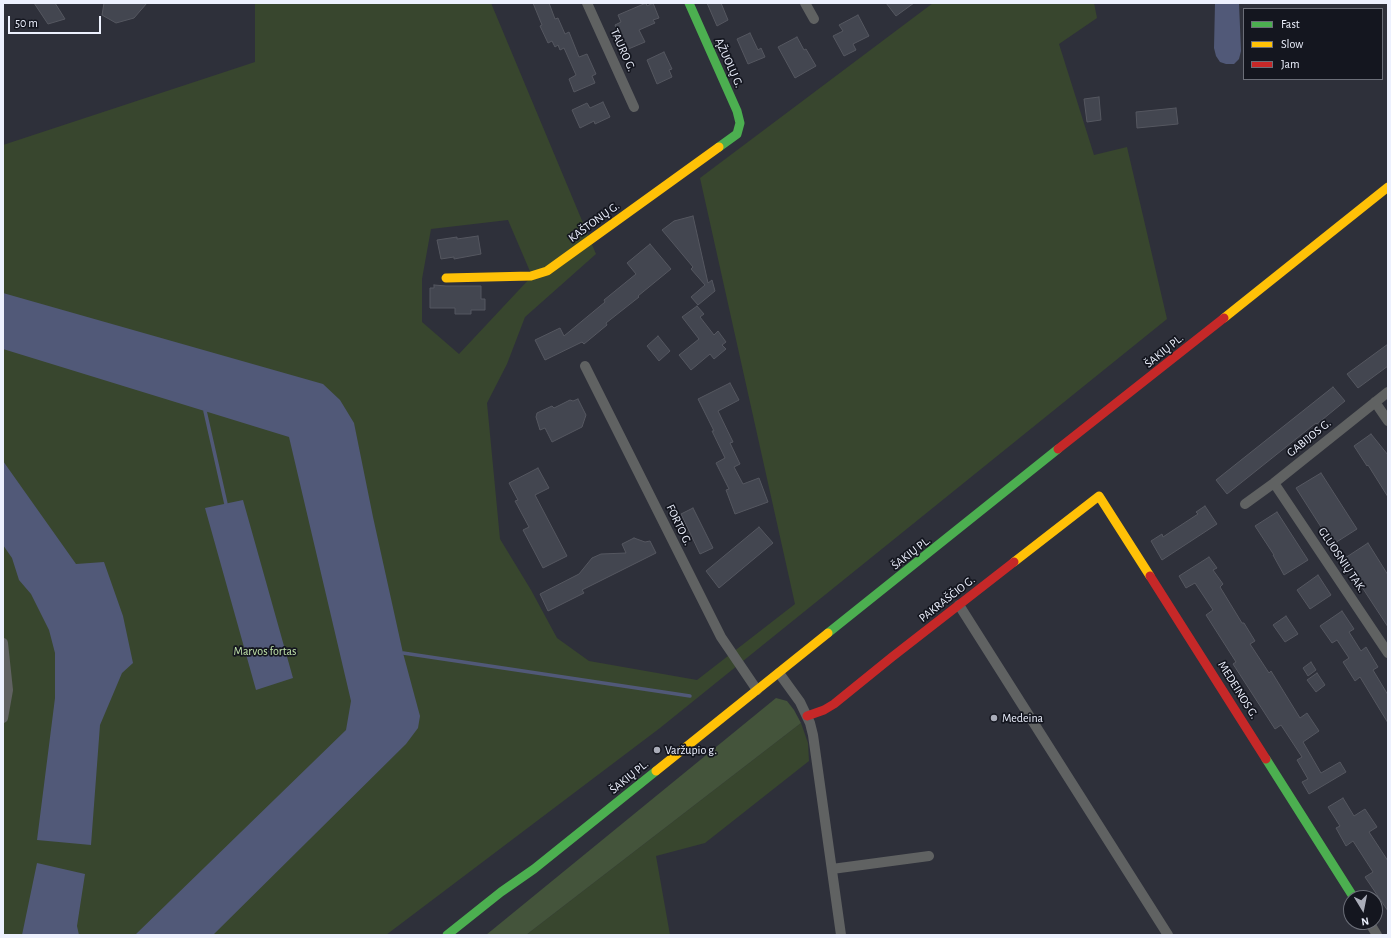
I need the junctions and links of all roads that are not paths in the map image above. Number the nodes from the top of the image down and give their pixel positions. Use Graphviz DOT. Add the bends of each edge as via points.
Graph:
graph roads {
  1 [pos="587,3"];
  2 [pos="689,3"];
  3 [pos="805,3"];
  4 [pos="814,19"];
  5 [pos="634,107"];
  6 [pos="737,134"];
  7 [pos="1388,187"];
  8 [pos="446,278"];
  9 [pos="585,366"];
  10 [pos="1388,392"];
  11 [pos="1375,402"];
  12 [pos="1388,421"];
  13 [pos="1274,483"];
  14 [pos="1099,496"];
  15 [pos="1245,504"];
  16 [pos="959,604"];
  17 [pos="3,643"];
  18 [pos="1388,653"];
  19 [pos="779,673"];
  20 [pos="757,690"];
  21 [pos="807,716"];
  22 [pos="3,718"];
  23 [pos="929,856"];
  24 [pos="832,869"];
  25 [pos="1349,890"];
  26 [pos="447,935"];
  27 [pos="841,935"];
  28 [pos="1168,935"];
  1 -- 5 [label="street, TAURO G."];
  2 -- 6 [label="street, ĄŽUOLŲ G." via="737,111 740,123"];
  3 -- 4 [label="street"];
  6 -- 8 [label="street, KAŠTONŲ G." via="547,271 531,276"];
  7 -- 19 [label="street, ŠAKIŲ PL."];
  9 -- 20 [label="street, FORTO G." via="721,637"];
  10 -- 11 [label="street, GABIJOS G."];
  11 -- 12 [label="street"];
  11 -- 13 [label="street, GABIJOS G."];
  13 -- 15 [label="street, GABIJOS G."];
  13 -- 18 [label="street, GLUOSNIŲ TAK."];
  14 -- 16 [label="street, PAKRAŠČIO G."];
  14 -- 25 [label="street, MEDEINOS G."];
  16 -- 21 [label="street, PAKRAŠČIO G." via="834,704"];
  16 -- 28 [label="street"];
  17 -- 22 [label="street" via="8,690"];
  19 -- 20 [label="street, ŠAKIŲ PL."];
  19 -- 21 [label="street"];
  20 -- 26 [label="street, ŠAKIŲ PL."];
  21 -- 24 [label="street" via="813,735"];
  23 -- 24 [label="street"];
  24 -- 27 [label="street"];
}
